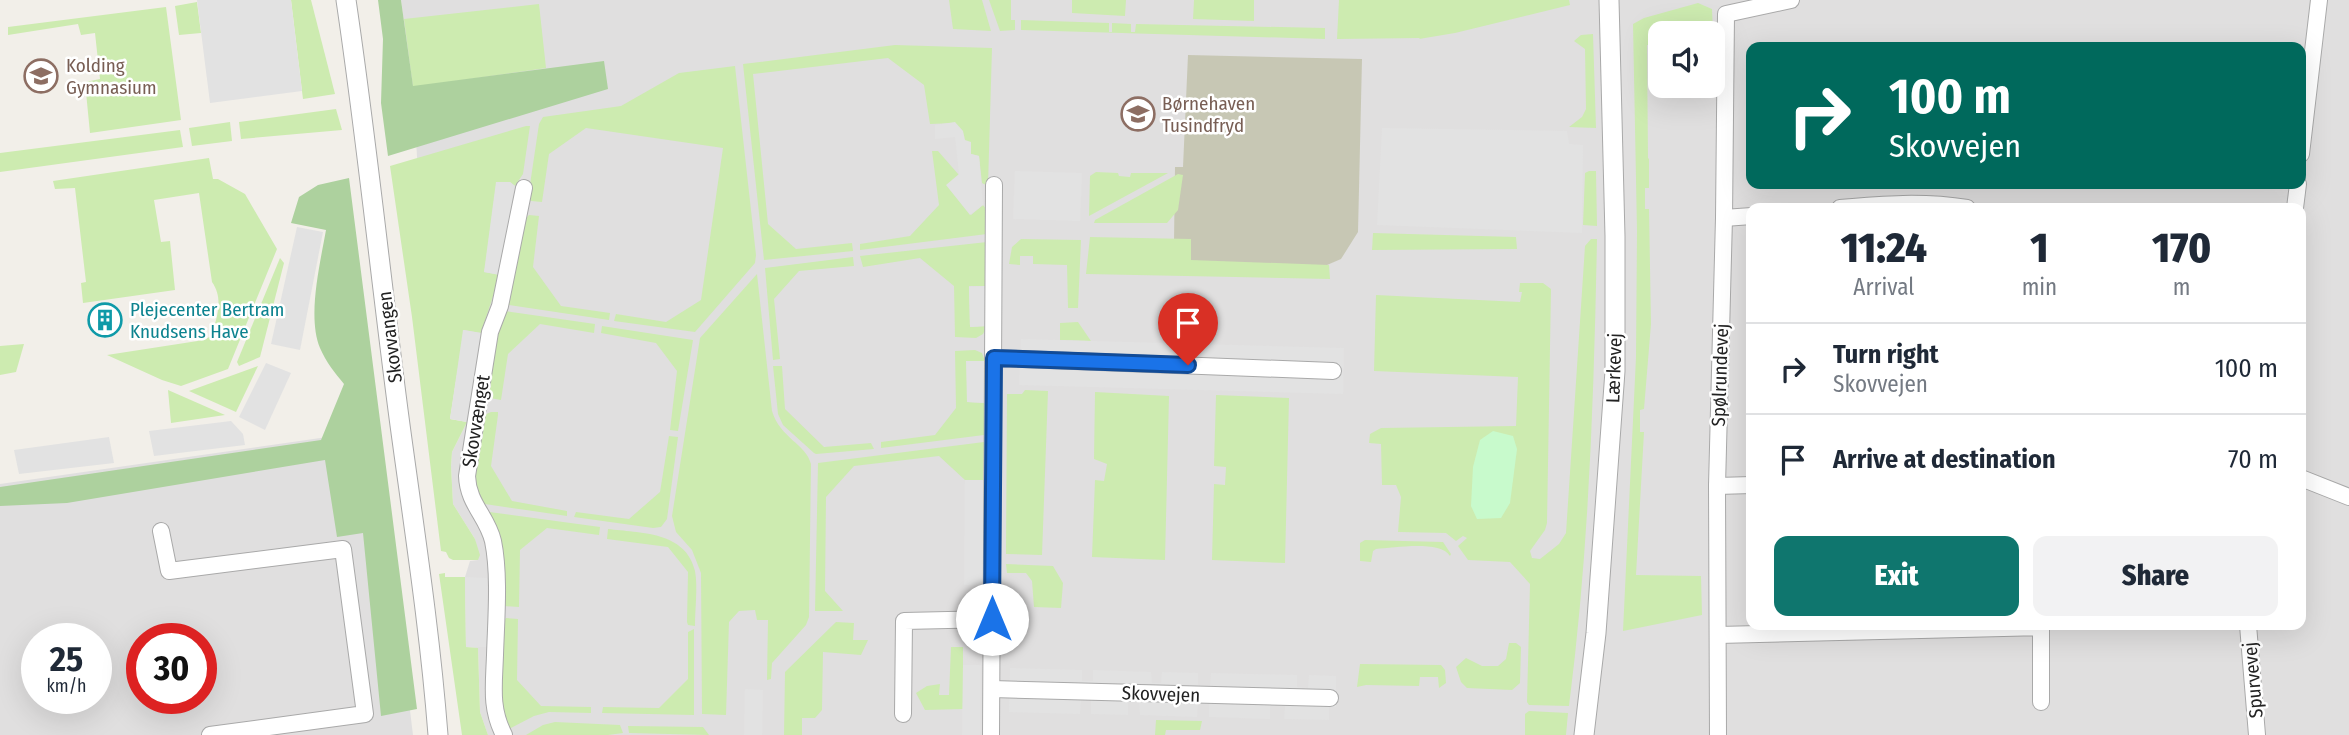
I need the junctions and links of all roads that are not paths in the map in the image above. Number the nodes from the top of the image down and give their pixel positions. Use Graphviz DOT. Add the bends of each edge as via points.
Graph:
graph roads {
  1 [pos="346,0"];
  2 [pos="1609,0"];
  3 [pos="1791,0"];
  4 [pos="2319,0"];
  5 [pos="2306,111"];
  6 [pos="994,186"];
  7 [pos="524,188"];
  8 [pos="1746,216"];
  9 [pos="1724,218"];
  10 [pos="994,358"];
  11 [pos="1333,371"];
  12 [pos="2306,480"];
  13 [pos="1746,485"];
  14 [pos="1717,486"];
  15 [pos="2349,497"];
  16 [pos="161,531"];
  17 [pos="992,619"];
  18 [pos="1920,630"];
  19 [pos="2041,630"];
  20 [pos="2248,630"];
  21 [pos="1718,635"];
  22 [pos="433,674"];
  23 [pos="992,689"];
  24 [pos="1330,698"];
  25 [pos="2041,702"];
  26 [pos="904,714"];
  27 [pos="304,729"];
  28 [pos="210,735"];
  29 [pos="438,735"];
  30 [pos="447,735"];
  31 [pos="504,735"];
  32 [pos="991,735"];
  33 [pos="1584,735"];
  34 [pos="1718,735"];
  35 [pos="2257,735"];
  1 -- 22 [label="street, Skovvangen"];
  2 -- 33 [label="street, Lærkevej" via="1615,371"];
  3 -- 9 [label="street, Spølrundevej" via="1726,14"];
  4 -- 5 [label="street"];
  6 -- 10 [label="street"];
  7 -- 31 [label="street, Skovvænget" via="500,306 490,332 467,476 471,499 492,540 496,611 493,706"];
  8 -- 9 [label="street"];
  9 -- 14 [label="street, Spølrundevej"];
  10 -- 11 [label="street"];
  10 -- 17 [label="street"];
  12 -- 15 [label="street"];
  13 -- 14 [label="street"];
  14 -- 21 [label="street, Spølrundevej"];
  16 -- 27 [label="street" via="169,571 343,549 365,714"];
  17 -- 23 [label="street"];
  17 -- 26 [label="street" via="904,621"];
  18 -- 21 [label="street"];
  19 -- 25 [label="street"];
  20 -- 35 [label="street, Spurvevej"];
  21 -- 34 [label="street, Spølrundevej"];
  22 -- 29 [label="street, Skovvangen"];
  22 -- 30 [label="street, Skovvangen"];
  23 -- 24 [label="street, Skovvejen"];
  23 -- 32 [label="street"];
  27 -- 28 [label="street"];
}
